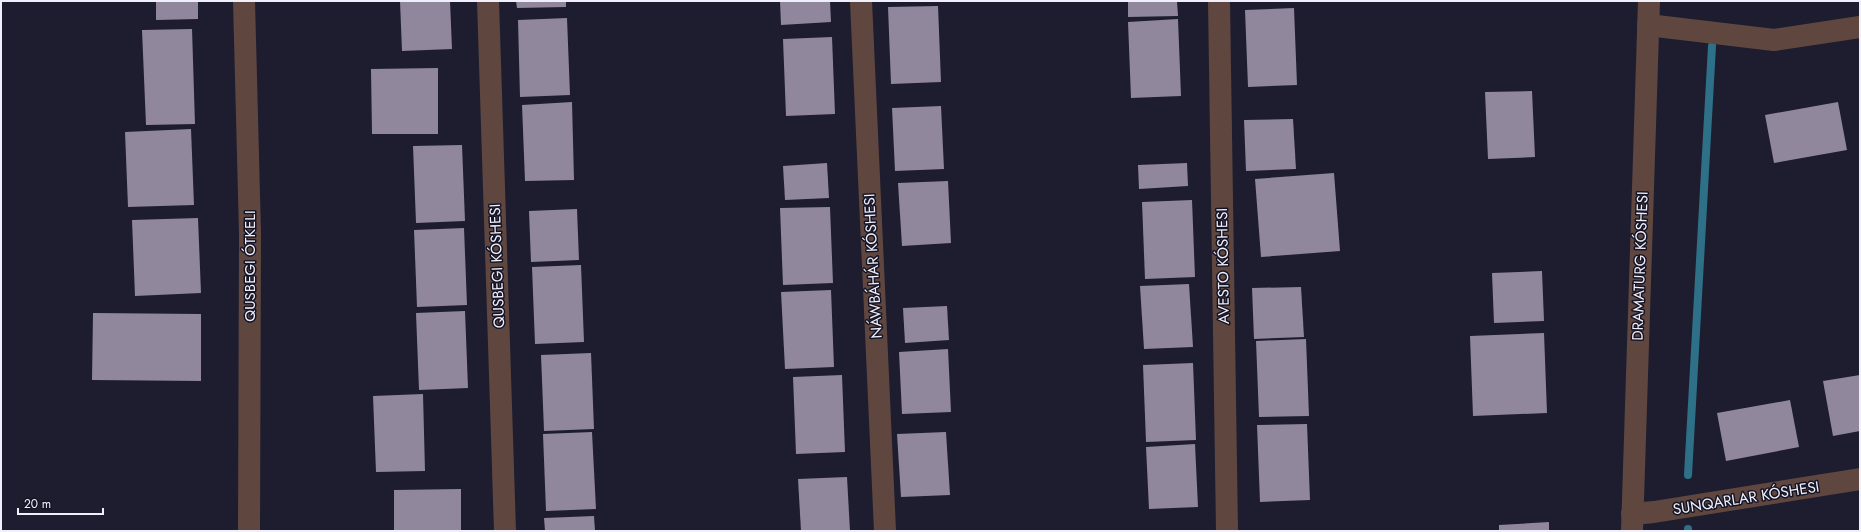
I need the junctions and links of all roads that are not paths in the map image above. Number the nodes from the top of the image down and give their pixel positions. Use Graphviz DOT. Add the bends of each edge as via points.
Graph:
graph roads {
  1 [pos="244,1"];
  2 [pos="488,1"];
  3 [pos="861,1"];
  4 [pos="1219,1"];
  5 [pos="1649,1"];
  6 [pos="1648,25"];
  7 [pos="1860,27"];
  8 [pos="1860,479"];
  9 [pos="1632,522"];
  10 [pos="249,531"];
  11 [pos="505,531"];
  12 [pos="885,531"];
  13 [pos="1227,531"];
  1 -- 10 [label="street, QUSBEGI ÓTKELI" via="250,233"];
  2 -- 11 [label="street, QUSBEGI KÓSHESI"];
  3 -- 12 [label="street, NÁWBÁHÁR KÓSHESI"];
  4 -- 13 [label="street, AVESTO KÓSHESI"];
  5 -- 6 [label="street, DRAMATURG KÓSHESI"];
  6 -- 7 [label="street" via="1774,40"];
  6 -- 9 [label="street, DRAMATURG KÓSHESI"];
  8 -- 9 [label="street, SUNQARLAR KÓSHESI" via="1654,512"];
}
